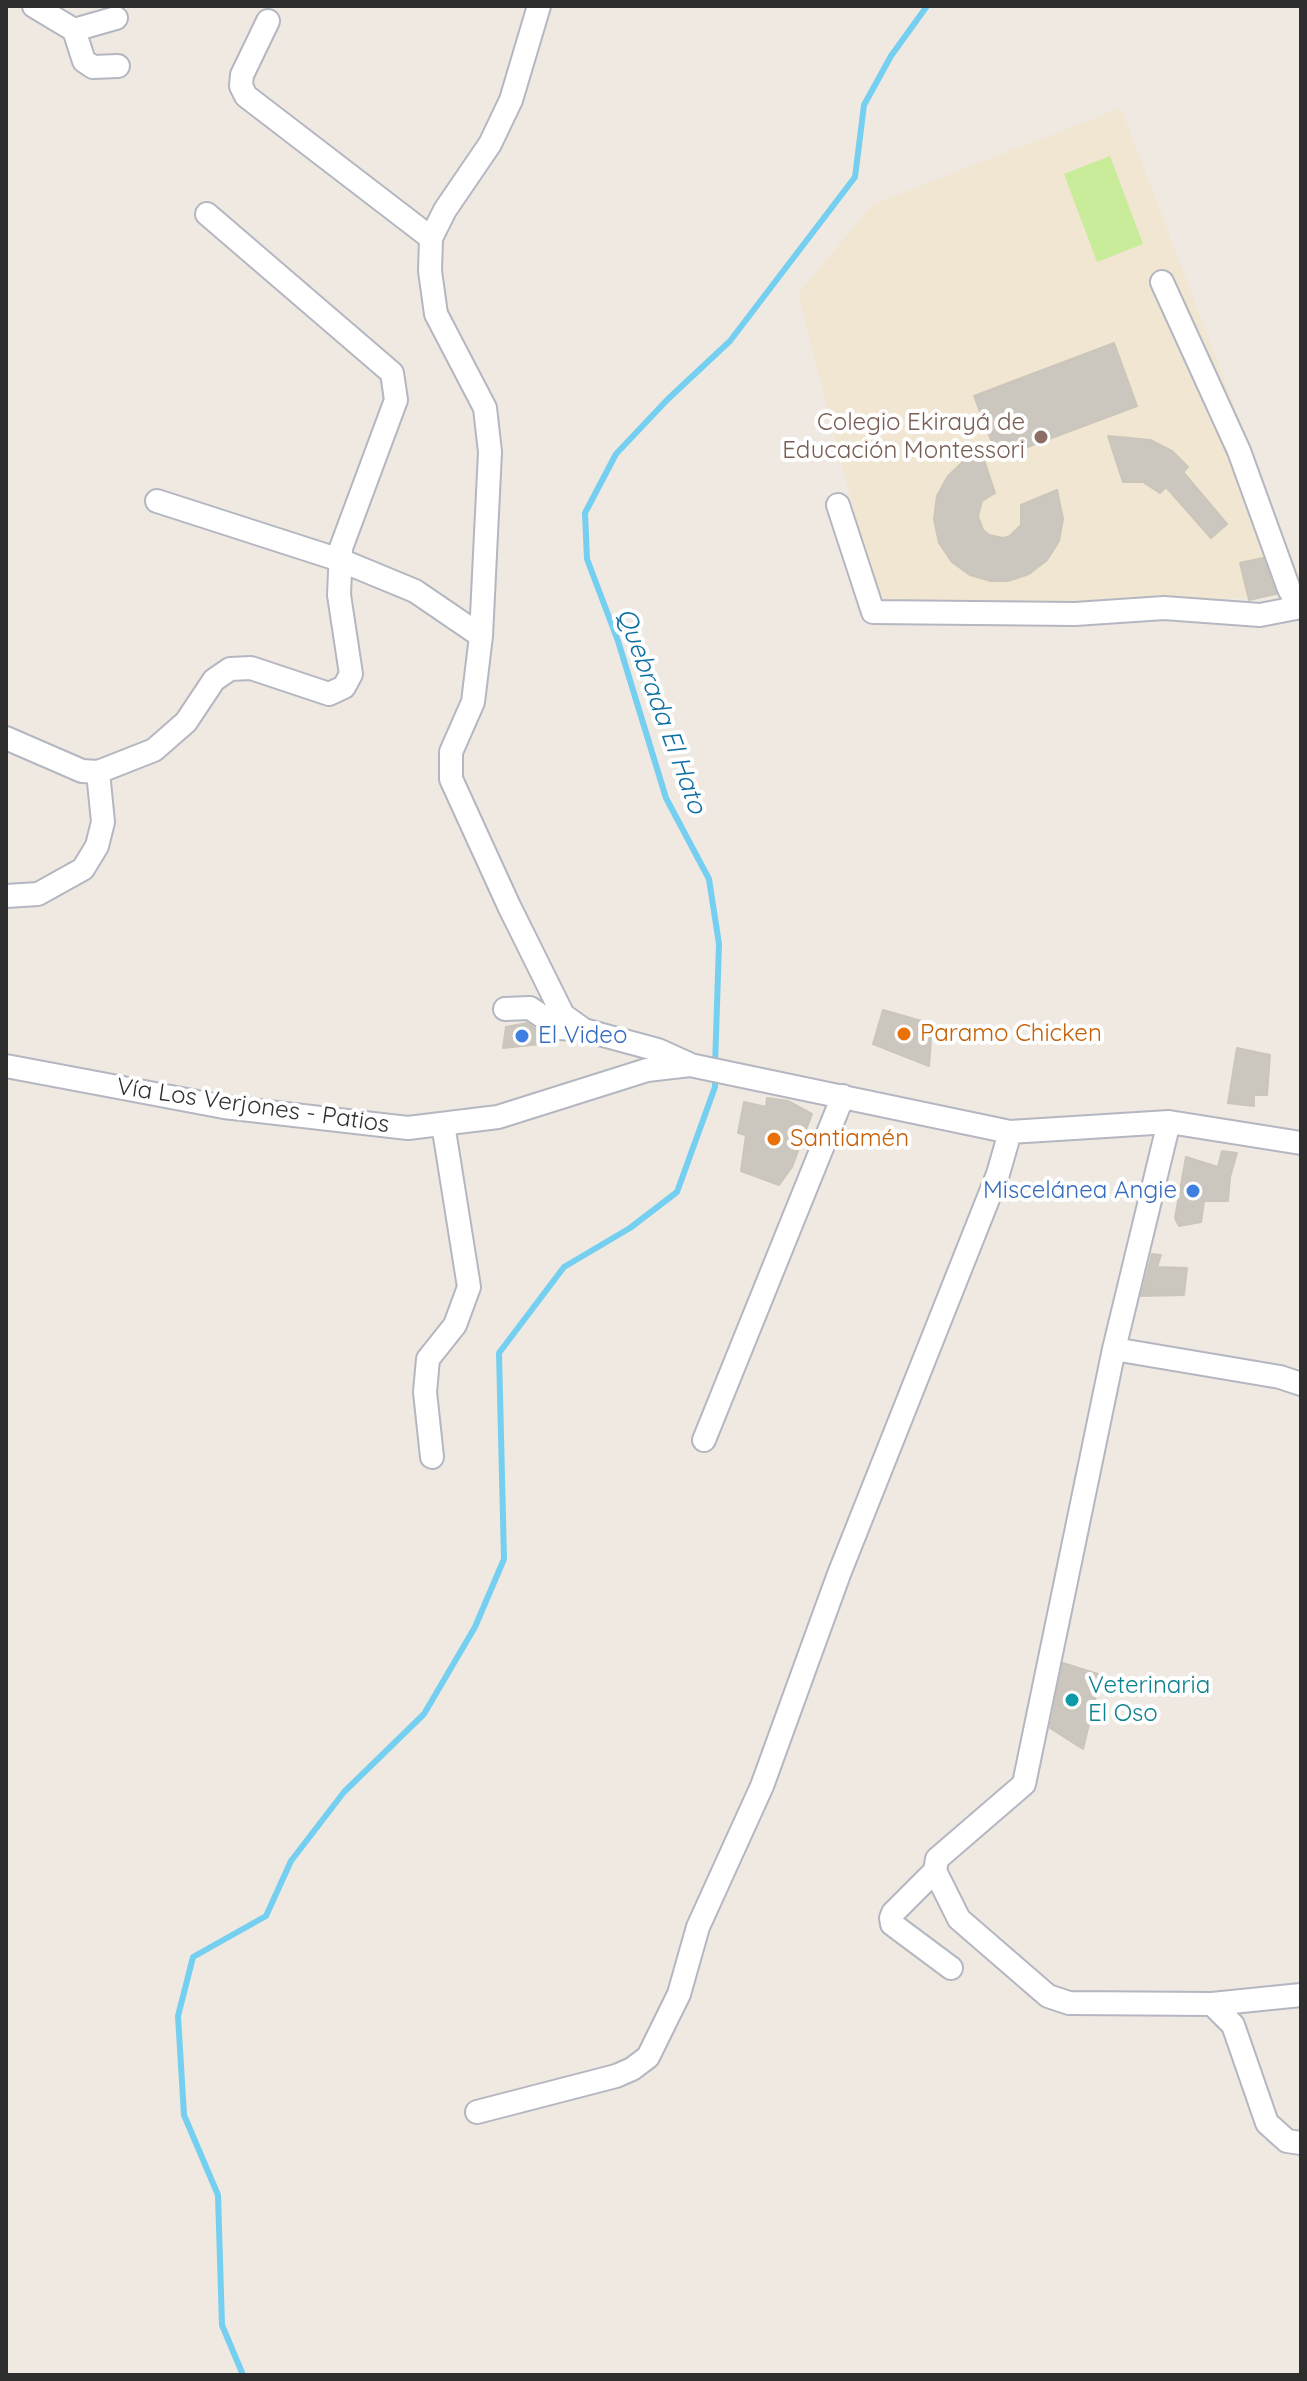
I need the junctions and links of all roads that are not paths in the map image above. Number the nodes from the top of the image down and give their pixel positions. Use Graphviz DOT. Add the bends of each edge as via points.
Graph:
graph roads {
  1 [pos="34,6"];
  2 [pos="539,6"];
  3 [pos="116,18"];
  4 [pos="268,21"];
  5 [pos="74,30"];
  6 [pos="118,66"];
  7 [pos="207,214"];
  8 [pos="431,238"];
  9 [pos="1162,282"];
  10 [pos="157,501"];
  11 [pos="838,505"];
  12 [pos="340,560"];
  13 [pos="1301,607"];
  14 [pos="481,636"];
  15 [pos="6,738"];
  16 [pos="98,772"];
  17 [pos="6,896"];
  18 [pos="505,1009"];
  19 [pos="584,1030"];
  20 [pos="6,1066"];
  21 [pos="706,1068"];
  22 [pos="843,1096"];
  23 [pos="1169,1122"];
  24 [pos="443,1124"];
  25 [pos="1010,1132"];
  26 [pos="1301,1143"];
  27 [pos="1114,1349"];
  28 [pos="1301,1384"];
  29 [pos="704,1440"];
  30 [pos="432,1457"];
  31 [pos="935,1871"];
  32 [pos="951,1968"];
  33 [pos="1301,1995"];
  34 [pos="1212,2004"];
  35 [pos="477,2112"];
  36 [pos="1301,2143"];
  1 -- 5 [label="street"];
  2 -- 8 [label="street" via="506,111"];
  3 -- 5 [label="street"];
  4 -- 8 [label="street" via="242,75 246,96"];
  5 -- 6 [label="street" via="84,61 93,67"];
  7 -- 12 [label="street" via="392,373 396,400"];
  8 -- 14 [label="street" via="436,314 485,408 490,452"];
  9 -- 13 [label="street" via="1239,451 1289,589"];
  10 -- 12 [label="street"];
  11 -- 13 [label="street" via="873,612 1075,614 1164,608 1260,615"];
  12 -- 14 [label="street" via="415,591"];
  12 -- 16 [label="street" via="339,595 351,674 344,687 329,694 251,668 230,669 214,680 186,722 154,750"];
  14 -- 19 [label="street" via="473,702 451,752 451,779 563,1015"];
  15 -- 16 [label="street" via="82,771"];
  16 -- 17 [label="street" via="103,822 83,869 38,894"];
  18 -- 19 [label="street" via="530,1008 559,1028"];
  19 -- 21 [label="street"];
  20 -- 24 [label="street, Vía Los Verjones - Patios" via="224,1107 408,1128"];
  21 -- 22 [label="street, Vía Los Verjones - Patios"];
  21 -- 24 [label="street, Vía Los Verjones - Patios" via="647,1070 498,1117"];
  22 -- 25 [label="street, Vía Los Verjones - Patios"];
  22 -- 29 [label="street"];
  23 -- 25 [label="street, Vía Los Verjones - Patios"];
  23 -- 26 [label="street, Vía Los Verjones - Patios"];
  23 -- 27 [label="street"];
  24 -- 30 [label="street" via="469,1287 455,1325 428,1359 425,1392"];
  25 -- 35 [label="street" via="762,1786 698,1927 679,1994 648,2057 616,2076"];
  27 -- 28 [label="street"];
  27 -- 31 [label="street" via="1024,1784 937,1859"];
  31 -- 32 [label="street" via="891,1918"];
  31 -- 34 [label="street" via="959,1919 1048,1996 1069,2003"];
  33 -- 34 [label="street"];
  34 -- 36 [label="street" via="1233,2025 1267,2123 1287,2141"];
}
